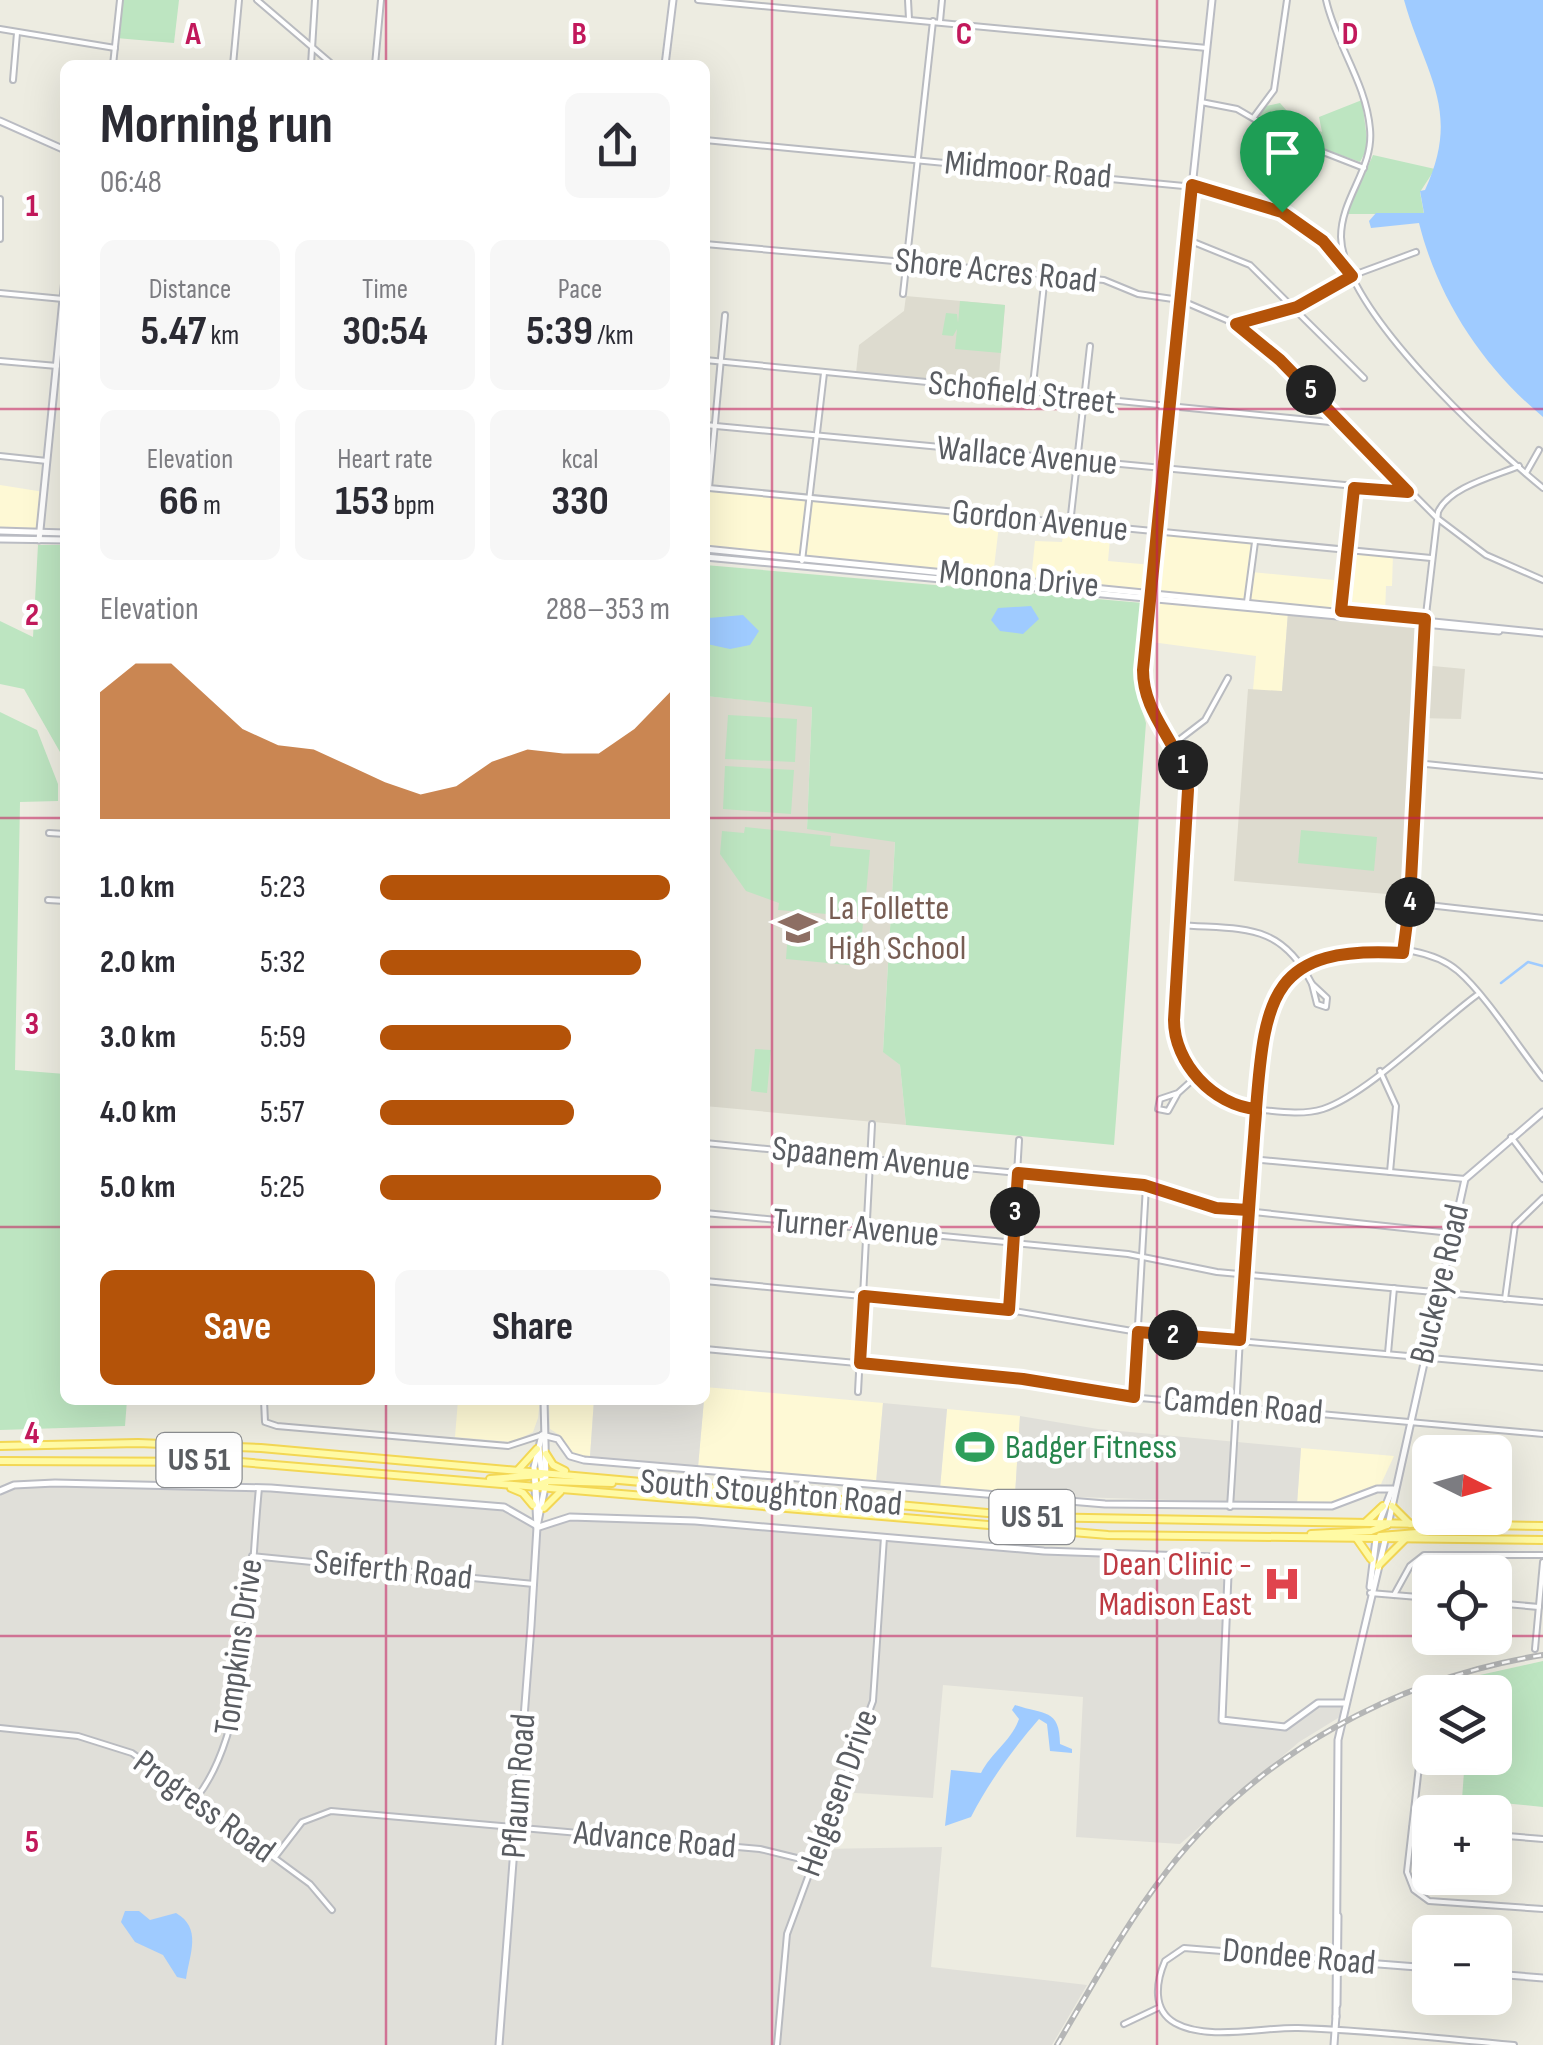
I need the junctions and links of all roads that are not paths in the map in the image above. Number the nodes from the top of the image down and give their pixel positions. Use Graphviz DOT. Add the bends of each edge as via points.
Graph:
graph roads {
  1 [pos="120,0"];
  2 [pos="239,0"];
  3 [pos="257,0"];
  4 [pos="315,0"];
  5 [pos="382,0"];
  6 [pos="673,0"];
  7 [pos="698,0"];
  8 [pos="908,0"];
  9 [pos="942,0"];
  10 [pos="1212,0"];
  11 [pos="1288,0"];
  12 [pos="1326,0"];
  13 [pos="909,18"];
  14 [pos="932,21"];
  15 [pos="940,21"];
  16 [pos="0,29"];
  17 [pos="17,32"];
  18 [pos="115,48"];
  19 [pos="313,48"];
  20 [pos="1208,48"];
  21 [pos="114,60"];
  22 [pos="233,60"];
  23 [pos="312,60"];
  24 [pos="327,60"];
  25 [pos="376,60"];
  26 [pos="666,60"];
  27 [pos="13,80"];
  28 [pos="1201,102"];
  29 [pos="1254,117"];
  30 [pos="0,121"];
  31 [pos="710,140"];
  32 [pos="60,148"];
  33 [pos="918,160"];
  34 [pos="1364,168"];
  35 [pos="1192,185"];
  36 [pos="0,199"];
  37 [pos="0,239"];
  38 [pos="1186,239"];
  39 [pos="710,244"];
  40 [pos="1342,246"];
  41 [pos="1333,252"];
  42 [pos="1416,252"];
  43 [pos="907,262"];
  44 [pos="1346,268"];
  45 [pos="1045,274"];
  46 [pos="1352,276"];
  47 [pos="0,293"];
  48 [pos="903,294"];
  49 [pos="60,299"];
  50 [pos="1180,300"];
  51 [pos="1297,307"];
  52 [pos="726,315"];
  53 [pos="1236,324"];
  54 [pos="1090,346"];
  55 [pos="60,357"];
  56 [pos="0,361"];
  57 [pos="710,361"];
  58 [pos="720,362"];
  59 [pos="57,366"];
  60 [pos="824,373"];
  61 [pos="1364,378"];
  62 [pos="1032,394"];
  63 [pos="1084,399"];
  64 [pos="1168,407"];
  65 [pos="1340,424"];
  66 [pos="710,426"];
  67 [pos="713,426"];
  68 [pos="816,436"];
  69 [pos="1540,450"];
  70 [pos="0,456"];
  71 [pos="47,461"];
  72 [pos="1076,461"];
  73 [pos="710,463"];
  74 [pos="1518,466"];
  75 [pos="1161,468"];
  76 [pos="1526,473"];
  77 [pos="710,487"];
  78 [pos="1354,488"];
  79 [pos="1543,488"];
  80 [pos="1408,492"];
  81 [pos="809,499"];
  82 [pos="1437,518"];
  83 [pos="1070,524"];
  84 [pos="0,531"];
  85 [pos="1155,533"];
  86 [pos="40,536"];
  87 [pos="60,536"];
  88 [pos="0,539"];
  89 [pos="1255,542"];
  90 [pos="1347,551"];
  91 [pos="710,553"];
  92 [pos="1431,558"];
  93 [pos="802,562"];
  94 [pos="1543,580"];
  95 [pos="1149,595"];
  96 [pos="1247,604"];
  97 [pos="1341,614"];
  98 [pos="1425,623"];
  99 [pos="1543,633"];
  100 [pos="1228,678"];
  101 [pos="1171,746"];
  102 [pos="1416,762"];
  103 [pos="1543,776"];
  104 [pos="50,833"];
  105 [pos="60,834"];
  106 [pos="48,900"];
  107 [pos="60,901"];
  108 [pos="1410,903"];
  109 [pos="1543,918"];
  110 [pos="1179,925"];
  111 [pos="1403,953"];
  112 [pos="1304,967"];
  113 [pos="1312,984"];
  114 [pos="1477,995"];
  115 [pos="1380,1071"];
  116 [pos="1198,1076"];
  117 [pos="1543,1078"];
  118 [pos="1178,1093"];
  119 [pos="1256,1109"];
  120 [pos="1543,1112"];
  121 [pos="872,1124"];
  122 [pos="1511,1137"];
  123 [pos="1019,1140"];
  124 [pos="710,1143"];
  125 [pos="871,1158"];
  126 [pos="1251,1159"];
  127 [pos="1390,1172"];
  128 [pos="1018,1173"];
  129 [pos="1465,1179"];
  130 [pos="1543,1179"];
  131 [pos="1146,1186"];
  132 [pos="1543,1198"];
  133 [pos="1248,1210"];
  134 [pos="710,1213"];
  135 [pos="868,1228"];
  136 [pos="1451,1233"];
  137 [pos="1013,1242"];
  138 [pos="1142,1256"];
  139 [pos="1243,1274"];
  140 [pos="710,1282"];
  141 [pos="1394,1288"];
  142 [pos="1438,1292"];
  143 [pos="864,1296"];
  144 [pos="1505,1299"];
  145 [pos="1543,1302"];
  146 [pos="1009,1310"];
  147 [pos="1138,1332"];
  148 [pos="1240,1340"];
  149 [pos="710,1349"];
  150 [pos="1388,1354"];
  151 [pos="1422,1357"];
  152 [pos="860,1363"];
  153 [pos="1543,1368"];
  154 [pos="858,1392"];
  155 [pos="1134,1397"];
  156 [pos="264,1405"];
  157 [pos="544,1405"];
  158 [pos="1236,1406"];
  159 [pos="1409,1422"];
  160 [pos="1543,1434"];
  161 [pos="542,1436"];
  162 [pos="0,1446"];
  163 [pos="537,1449"];
  164 [pos="546,1454"];
  165 [pos="0,1461"];
  166 [pos="517,1470"];
  167 [pos="575,1476"];
  168 [pos="458,1480"];
  169 [pos="539,1480"];
  170 [pos="633,1481"];
  171 [pos="506,1484"];
  172 [pos="259,1488"];
  173 [pos="1393,1489"];
  174 [pos="565,1490"];
  175 [pos="0,1491"];
  176 [pos="533,1504"];
  177 [pos="1388,1506"];
  178 [pos="1230,1507"];
  179 [pos="544,1508"];
  180 [pos="1364,1524"];
  181 [pos="1411,1525"];
  182 [pos="1512,1526"];
  183 [pos="1543,1526"];
  184 [pos="537,1527"];
  185 [pos="1412,1531"];
  186 [pos="1382,1532"];
  187 [pos="884,1537"];
  188 [pos="1246,1538"];
  189 [pos="1356,1538"];
  190 [pos="1404,1540"];
  191 [pos="1543,1540"];
  192 [pos="252,1556"];
  193 [pos="1543,1558"];
  194 [pos="1372,1559"];
  195 [pos="1378,1566"];
  196 [pos="534,1584"];
  197 [pos="1370,1592"];
  198 [pos="1394,1595"];
  199 [pos="1412,1596"];
  200 [pos="1512,1605"];
  201 [pos="1539,1607"];
  202 [pos="1536,1649"];
  203 [pos="1344,1703"];
  204 [pos="0,1728"];
  205 [pos="196,1798"];
  206 [pos="516,1828"];
  207 [pos="1412,1828"];
  208 [pos="1512,1836"];
  209 [pos="1543,1839"];
  210 [pos="275,1857"];
  211 [pos="813,1862"];
  212 [pos="1412,1882"];
  213 [pos="1420,1895"];
  214 [pos="1543,1908"];
  215 [pos="332,1910"];
  216 [pos="1337,1961"];
  217 [pos="1412,1967"];
  218 [pos="1512,1975"];
  219 [pos="1543,1978"];
  220 [pos="1160,2008"];
  221 [pos="1124,2024"];
  222 [pos="1335,2030"];
  223 [pos="498,2045"];
  224 [pos="777,2045"];
  225 [pos="1334,2045"];
  226 [pos="1514,2045"];
  1 -- 18 [label="street"];
  2 -- 22 [label="street"];
  3 -- 19 [label="street"];
  4 -- 19 [label="street"];
  5 -- 25 [label="street"];
  6 -- 26 [label="street"];
  7 -- 13 [label="street"];
  8 -- 13 [label="street"];
  9 -- 15 [label="street"];
  10 -- 20 [label="street"];
  11 -- 29 [label="street" via="1274,90"];
  12 -- 34 [label="street" via="1365,102 1371,148"];
  13 -- 14 [label="street"];
  14 -- 15 [label="street"];
  14 -- 33 [label="street"];
  15 -- 20 [label="street"];
  16 -- 17 [label="street"];
  17 -- 18 [label="street"];
  17 -- 27 [label="street"];
  18 -- 21 [label="street"];
  19 -- 23 [label="street"];
  19 -- 24 [label="street"];
  20 -- 28 [label="street"];
  28 -- 29 [label="street"];
  28 -- 35 [label="street"];
  29 -- 34 [label="street" via="1287,138"];
  30 -- 32 [label="street"];
  31 -- 33 [label="street, Midmoor Road"];
  33 -- 35 [label="street, Midmoor Road"];
  33 -- 43 [label="street"];
  34 -- 40 [label="street" via="1345,210"];
  35 -- 38 [label="street"];
  35 -- 41 [label="street, Midmoor Road" via="1282,212"];
  36 -- 37 [label="street"];
  38 -- 50 [label="street"];
  38 -- 51 [label="street" via="1250,265"];
  39 -- 43 [label="street, Shore Acres Road"];
  40 -- 41 [label="street"];
  40 -- 44 [label="street"];
  41 -- 44 [label="street, Midmoor Road"];
  42 -- 46 [label="street"];
  43 -- 45 [label="street, Shore Acres Road"];
  43 -- 48 [label="street"];
  44 -- 46 [label="street, Midmoor Road"];
  45 -- 50 [label="street, Shore Acres Road" via="1104,280"];
  45 -- 62 [label="street"];
  46 -- 51 [label="street"];
  46 -- 74 [label="street, Midmoor Road" via="1423,373"];
  47 -- 49 [label="street"];
  50 -- 53 [label="street, Shore Acres Road"];
  50 -- 64 [label="street"];
  51 -- 53 [label="street"];
  51 -- 61 [label="street"];
  52 -- 58 [label="street"];
  53 -- 65 [label="street, Shore Acres Road"];
  54 -- 63 [label="street"];
  55 -- 59 [label="street"];
  56 -- 59 [label="street"];
  57 -- 58 [label="street, Schofield Street"];
  58 -- 60 [label="street, Schofield Street"];
  58 -- 67 [label="street"];
  59 -- 71 [label="street"];
  60 -- 62 [label="street, Schofield Street"];
  60 -- 68 [label="street"];
  62 -- 63 [label="street, Schofield Street"];
  63 -- 64 [label="street, Schofield Street"];
  63 -- 72 [label="street"];
  64 -- 65 [label="street, Schofield Street"];
  64 -- 75 [label="street"];
  65 -- 80 [label="street, Shore Acres Road"];
  66 -- 67 [label="street, Wallace Avenue"];
  67 -- 68 [label="street, Wallace Avenue"];
  67 -- 73 [label="street, Gordon Avenue"];
  68 -- 72 [label="street, Wallace Avenue"];
  68 -- 81 [label="street"];
  69 -- 76 [label="street"];
  70 -- 71 [label="street"];
  71 -- 86 [label="street"];
  72 -- 75 [label="street, Wallace Avenue"];
  72 -- 83 [label="street"];
  74 -- 76 [label="street, Midmoor Road"];
  74 -- 82 [label="street" via="1446,500"];
  75 -- 78 [label="street, Wallace Avenue"];
  75 -- 85 [label="street"];
  76 -- 79 [label="street, Midmoor Road"];
  77 -- 81 [label="street, Gordon Avenue"];
  78 -- 80 [label="street, Wallace Avenue"];
  78 -- 90 [label="street"];
  80 -- 82 [label="street, Shore Acres Road"];
  81 -- 83 [label="street, Gordon Avenue"];
  81 -- 93 [label="street"];
  82 -- 92 [label="street"];
  82 -- 94 [label="street, Shore Acres Road" via="1486,555"];
  83 -- 85 [label="street, Gordon Avenue"];
  84 -- 86 [label="street"];
  85 -- 89 [label="street, Gordon Avenue"];
  85 -- 95 [label="street"];
  86 -- 87 [label="street"];
  86 -- 88 [label="street"];
  89 -- 90 [label="street, Gordon Avenue"];
  89 -- 96 [label="street"];
  90 -- 92 [label="street, Gordon Avenue"];
  90 -- 97 [label="street"];
  91 -- 93 [label="street, Monona Drive"];
  92 -- 98 [label="street"];
  93 -- 95 [label="street, Monona Drive"];
  95 -- 96 [label="street, Monona Drive"];
  95 -- 101 [label="street" via="1143,690"];
  96 -- 97 [label="street, Monona Drive"];
  97 -- 98 [label="street, Monona Drive"];
  98 -- 99 [label="street, Monona Drive"];
  98 -- 102 [label="street"];
  100 -- 101 [label="street" via="1208,717"];
  101 -- 110 [label="street" via="1188,790"];
  102 -- 103 [label="street"];
  102 -- 108 [label="street"];
  104 -- 105 [label="street"];
  106 -- 107 [label="street"];
  108 -- 109 [label="street"];
  108 -- 111 [label="street"];
  110 -- 112 [label="street" via="1273,936"];
  110 -- 116 [label="street" via="1174,1032"];
  111 -- 112 [label="street" via="1342,951"];
  111 -- 114 [label="street" via="1445,962"];
  112 -- 113 [label="street"];
  112 -- 119 [label="street" via="1268,1008"];
  114 -- 115 [label="street"];
  114 -- 117 [label="street"];
  115 -- 119 [label="street" via="1321,1110"];
  115 -- 127 [label="street" via="1396,1106"];
  116 -- 118 [label="street"];
  116 -- 119 [label="street" via="1222,1099"];
  118 -- 118 [label="street" via="1160,1098 1158,1109 1168,1111"];
  119 -- 126 [label="street"];
  120 -- 122 [label="street, Buckeye Road"];
  121 -- 125 [label="street"];
  122 -- 129 [label="street, Buckeye Road"];
  122 -- 130 [label="street"];
  123 -- 128 [label="street"];
  124 -- 125 [label="street, Spaanem Avenue"];
  125 -- 128 [label="street, Spaanem Avenue"];
  125 -- 135 [label="street"];
  126 -- 127 [label="street"];
  126 -- 133 [label="street"];
  127 -- 129 [label="street"];
  128 -- 131 [label="street, Spaanem Avenue"];
  128 -- 137 [label="street"];
  129 -- 136 [label="street, Buckeye Road"];
  131 -- 133 [label="street, Spaanem Avenue" via="1216,1208"];
  131 -- 138 [label="street"];
  132 -- 144 [label="street" via="1515,1225"];
  133 -- 136 [label="street, Spaanem Avenue"];
  133 -- 139 [label="street"];
  134 -- 135 [label="street, Turner Avenue"];
  135 -- 137 [label="street, Turner Avenue"];
  135 -- 143 [label="street"];
  136 -- 142 [label="street, Buckeye Road"];
  137 -- 138 [label="street, Turner Avenue"];
  137 -- 146 [label="street"];
  138 -- 139 [label="street, Turner Avenue"];
  138 -- 147 [label="street"];
  139 -- 141 [label="street, Turner Avenue"];
  139 -- 148 [label="street"];
  140 -- 143 [label="street"];
  141 -- 142 [label="street, Turner Avenue"];
  141 -- 150 [label="street"];
  142 -- 144 [label="street, Turner Avenue"];
  142 -- 151 [label="street, Buckeye Road"];
  143 -- 146 [label="street"];
  143 -- 152 [label="street"];
  144 -- 145 [label="street, Turner Avenue"];
  146 -- 147 [label="street"];
  147 -- 148 [label="street"];
  147 -- 155 [label="street"];
  148 -- 150 [label="street"];
  148 -- 158 [label="street"];
  149 -- 152 [label="street, Camden Road"];
  150 -- 151 [label="street"];
  151 -- 153 [label="street"];
  151 -- 159 [label="street, Buckeye Road"];
  152 -- 154 [label="street"];
  152 -- 155 [label="street, Camden Road"];
  155 -- 158 [label="street, Camden Road"];
  156 -- 161 [label="street" via="266,1423 508,1446"];
  157 -- 161 [label="street, Pflaum Road"];
  158 -- 159 [label="street, Camden Road"];
  158 -- 178 [label="street"];
  159 -- 160 [label="street, Camden Road"];
  159 -- 173 [label="street, Buckeye Road"];
  161 -- 163 [label="street, Pflaum Road"];
  161 -- 164 [label="street, Pflaum Road"];
  161 -- 169 [label="street"];
  161 -- 178 [label="street" via="558,1439 570,1456 584,1460 1057,1502"];
  162 -- 166 [label="main road, South Stoughton Road / US 51" via="206,1445"];
  163 -- 166 [label="main road"];
  163 -- 169 [label="street, Pflaum Road"];
  164 -- 167 [label="main road"];
  164 -- 169 [label="street, Pflaum Road"];
  165 -- 168 [label="main road, South Stoughton Road / US 51" via="240,1462"];
  166 -- 169 [label="main road, South Stoughton Road / US 51"];
  167 -- 169 [label="main road, South Stoughton Road / US 51"];
  167 -- 170 [label="main road, South Stoughton Road / US 51"];
  168 -- 169 [label="main road"];
  168 -- 171 [label="main road, South Stoughton Road / US 51"];
  169 -- 170 [label="main road"];
  169 -- 171 [label="main road, South Stoughton Road / US 51"];
  169 -- 174 [label="main road, South Stoughton Road / US 51"];
  169 -- 176 [label="street, Pflaum Road"];
  169 -- 179 [label="street, Pflaum Road"];
  169 -- 184 [label="street"];
  170 -- 180 [label="main road, South Stoughton Road / US 51" via="1084,1520"];
  171 -- 176 [label="main road"];
  172 -- 175 [label="street" via="55,1483"];
  172 -- 184 [label="street" via="506,1508"];
  172 -- 192 [label="street, Tompkins Drive"];
  173 -- 177 [label="street, Buckeye Road"];
  173 -- 178 [label="street" via="1332,1506"];
  174 -- 179 [label="main road"];
  174 -- 188 [label="main road, South Stoughton Road / US 51" via="1030,1531"];
  176 -- 184 [label="street, Pflaum Road"];
  177 -- 180 [label="main road"];
  177 -- 181 [label="main road"];
  177 -- 186 [label="street, Buckeye Road"];
  179 -- 184 [label="street, Pflaum Road"];
  180 -- 186 [label="main road, South Stoughton Road / US 51"];
  181 -- 186 [label="main road, South Stoughton Road / US 51"];
  182 -- 183 [label="main road, South Stoughton Road / US 51"];
  184 -- 187 [label="street, South Stoughton Road" via="570,1517"];
  184 -- 196 [label="street, Pflaum Road"];
  185 -- 186 [label="main road"];
  186 -- 188 [label="main road"];
  186 -- 189 [label="main road, South Stoughton Road / US 51"];
  186 -- 190 [label="main road, South Stoughton Road / US 51"];
  186 -- 194 [label="street"];
  186 -- 195 [label="street"];
  187 -- 203 [label="street, South Stoughton Road" via="1220,1560 1228,1575 1222,1720 1284,1727 1318,1704"];
  187 -- 211 [label="street, Helgesen Drive" via="873,1701"];
  188 -- 189 [label="main road, South Stoughton Road / US 51"];
  189 -- 194 [label="main road"];
  190 -- 191 [label="main road, South Stoughton Road / US 51"];
  190 -- 195 [label="main road"];
  192 -- 196 [label="street, Seiferth Road"];
  192 -- 205 [label="street, Tompkins Drive" via="233,1727"];
  193 -- 198 [label="street" via="1424,1555"];
  193 -- 201 [label="street"];
  194 -- 197 [label="street"];
  195 -- 197 [label="street"];
  196 -- 206 [label="street, Pflaum Road"];
  197 -- 198 [label="street"];
  197 -- 203 [label="street"];
  198 -- 199 [label="street"];
  200 -- 201 [label="street"];
  201 -- 202 [label="street"];
  203 -- 216 [label="street"];
  204 -- 205 [label="street, Progress Road" via="106,1742 145,1760"];
  205 -- 210 [label="street, Progress Road"];
  206 -- 210 [label="street, Advance Road" via="326,1812 302,1822"];
  206 -- 211 [label="street, Advance Road" via="760,1849"];
  206 -- 223 [label="street, Pflaum Road"];
  207 -- 212 [label="street"];
  208 -- 209 [label="street"];
  210 -- 215 [label="street, Progress Road" via="320,1892"];
  211 -- 224 [label="street, Helgesen Drive" via="787,1934"];
  213 -- 214 [label="street"];
  216 -- 217 [label="street, Dondee Road"];
  216 -- 220 [label="street, Dondee Road" via="1193,1947 1170,1955 1161,1970"];
  216 -- 222 [label="street"];
  218 -- 219 [label="street"];
  220 -- 221 [label="street"];
  220 -- 222 [label="street" via="1186,2028"];
  222 -- 225 [label="street"];
  222 -- 226 [label="street"];
}
